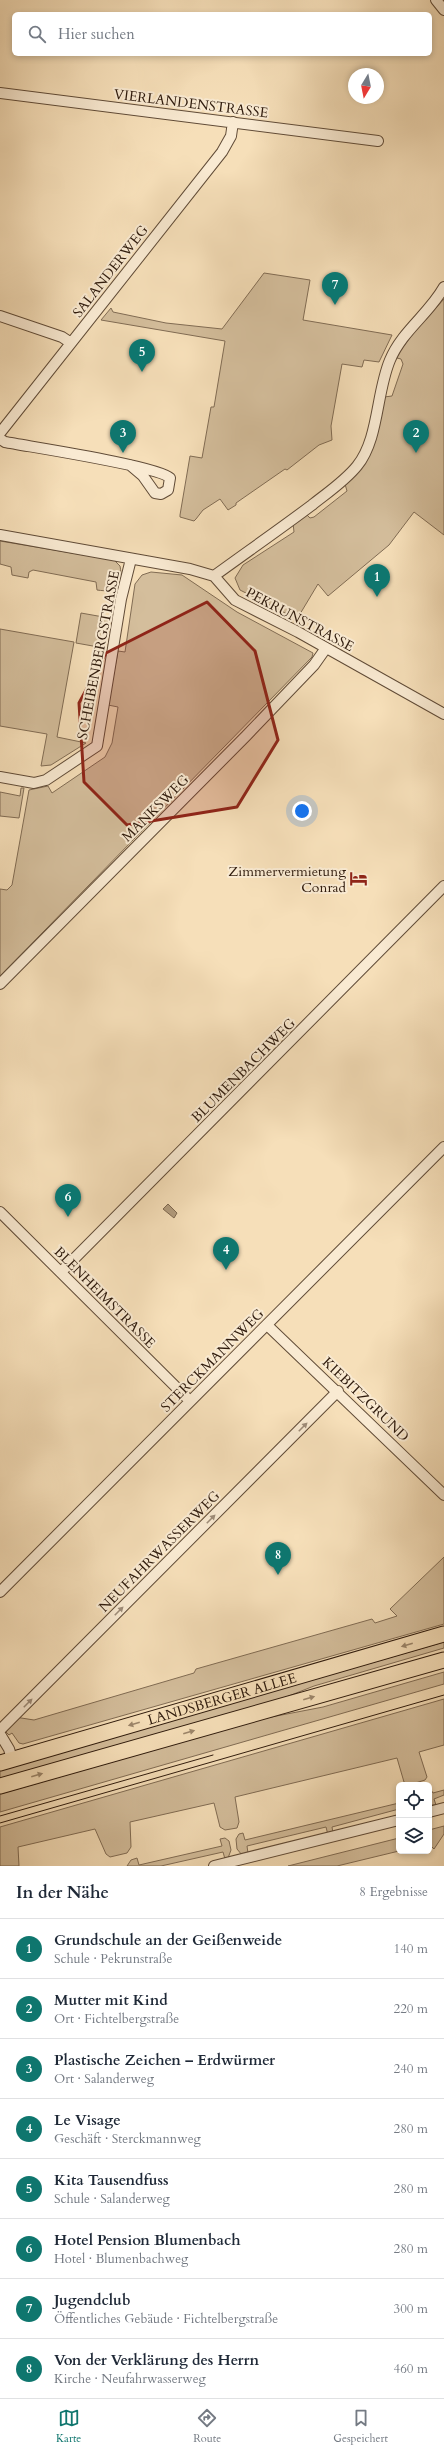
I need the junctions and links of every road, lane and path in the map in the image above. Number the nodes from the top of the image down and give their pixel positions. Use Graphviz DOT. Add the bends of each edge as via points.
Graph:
graph roads {
  1 [pos="436,0"];
  2 [pos="444,10"];
  3 [pos="0,93"];
  4 [pos="233,122"];
  5 [pos="378,141"];
  6 [pos="444,287"];
  7 [pos="0,316"];
  8 [pos="71,343"];
  9 [pos="0,433"];
  10 [pos="0,439"];
  11 [pos="130,465"];
  12 [pos="0,535"];
  13 [pos="131,559"];
  14 [pos="214,576"];
  15 [pos="326,648"];
  16 [pos="444,713"];
  17 [pos="0,777"];
  18 [pos="444,886"];
  19 [pos="0,984"];
  20 [pos="444,1147"];
  21 [pos="0,1212"];
  22 [pos="61,1272"];
  23 [pos="267,1325"];
  24 [pos="338,1391"];
  25 [pos="190,1401"];
  26 [pos="442,1488"];
  27 [pos="0,1592"];
  28 [pos="444,1634"];
  29 [pos="444,1660"];
  30 [pos="0,1730"];
  31 [pos="0,1734"];
  32 [pos="6,1761"];
  33 [pos="0,1786"];
  34 [pos="444,1808"];
  35 [pos="432,1811"];
  36 [pos="396,1821"];
  37 [pos="214,1866"];
  1 -- 2 [label="street"];
  3 -- 4 [label="street, VIERLANDENSTRASSE"];
  4 -- 5 [label="street, VIERLANDENSTRASSE"];
  4 -- 8 [label="street, SALANDERWEG" via="231,136 224,150"];
  6 -- 14 [label="street" via="404,336 390,360 378,397 369,447 357,466 303,512"];
  7 -- 8 [label="street" via="62,337"];
  8 -- 9 [label="street, SALANDERWEG"];
  10 -- 11 [label="street"];
  12 -- 13 [label="street"];
  13 -- 14 [label="street" via="190,568"];
  13 -- 17 [label="street, SCHEIBENBERGSTRASSE" via="121,600 97,746 46,780 34,783"];
  14 -- 15 [label="street, PEKRUNSTRASSE" via="235,600"];
  15 -- 16 [label="street, PEKRUNSTRASSE"];
  15 -- 19 [label="street, MANKSWEG" via="314,665 246,736"];
  18 -- 22 [label="street, BLUMENBACHWEG"];
  20 -- 23 [label="street, STERCKMANNWEG"];
  21 -- 22 [label="street, BLENHEIMSTRASSE"];
  22 -- 25 [label="street, BLENHEIMSTRASSE"];
  23 -- 24 [label="street, KIEBITZGRUND"];
  23 -- 25 [label="street, STERCKMANNWEG"];
  24 -- 26 [label="street, KIEBITZGRUND"];
  30 -- 24 [label="street, NEUFAHRWASSERWEG, one-way"];
  25 -- 27 [label="street, STERCKMANNWEG"];
  28 -- 32 [label="main road, LANDSBERGER ALLEE, one-way"];
  33 -- 29 [label="main road, LANDSBERGER ALLEE, one-way"];
  31 -- 32 [label="street" via="9,1749"];
  34 -- 35 [label="street"];
  36 -- 37 [label="street"];
}
